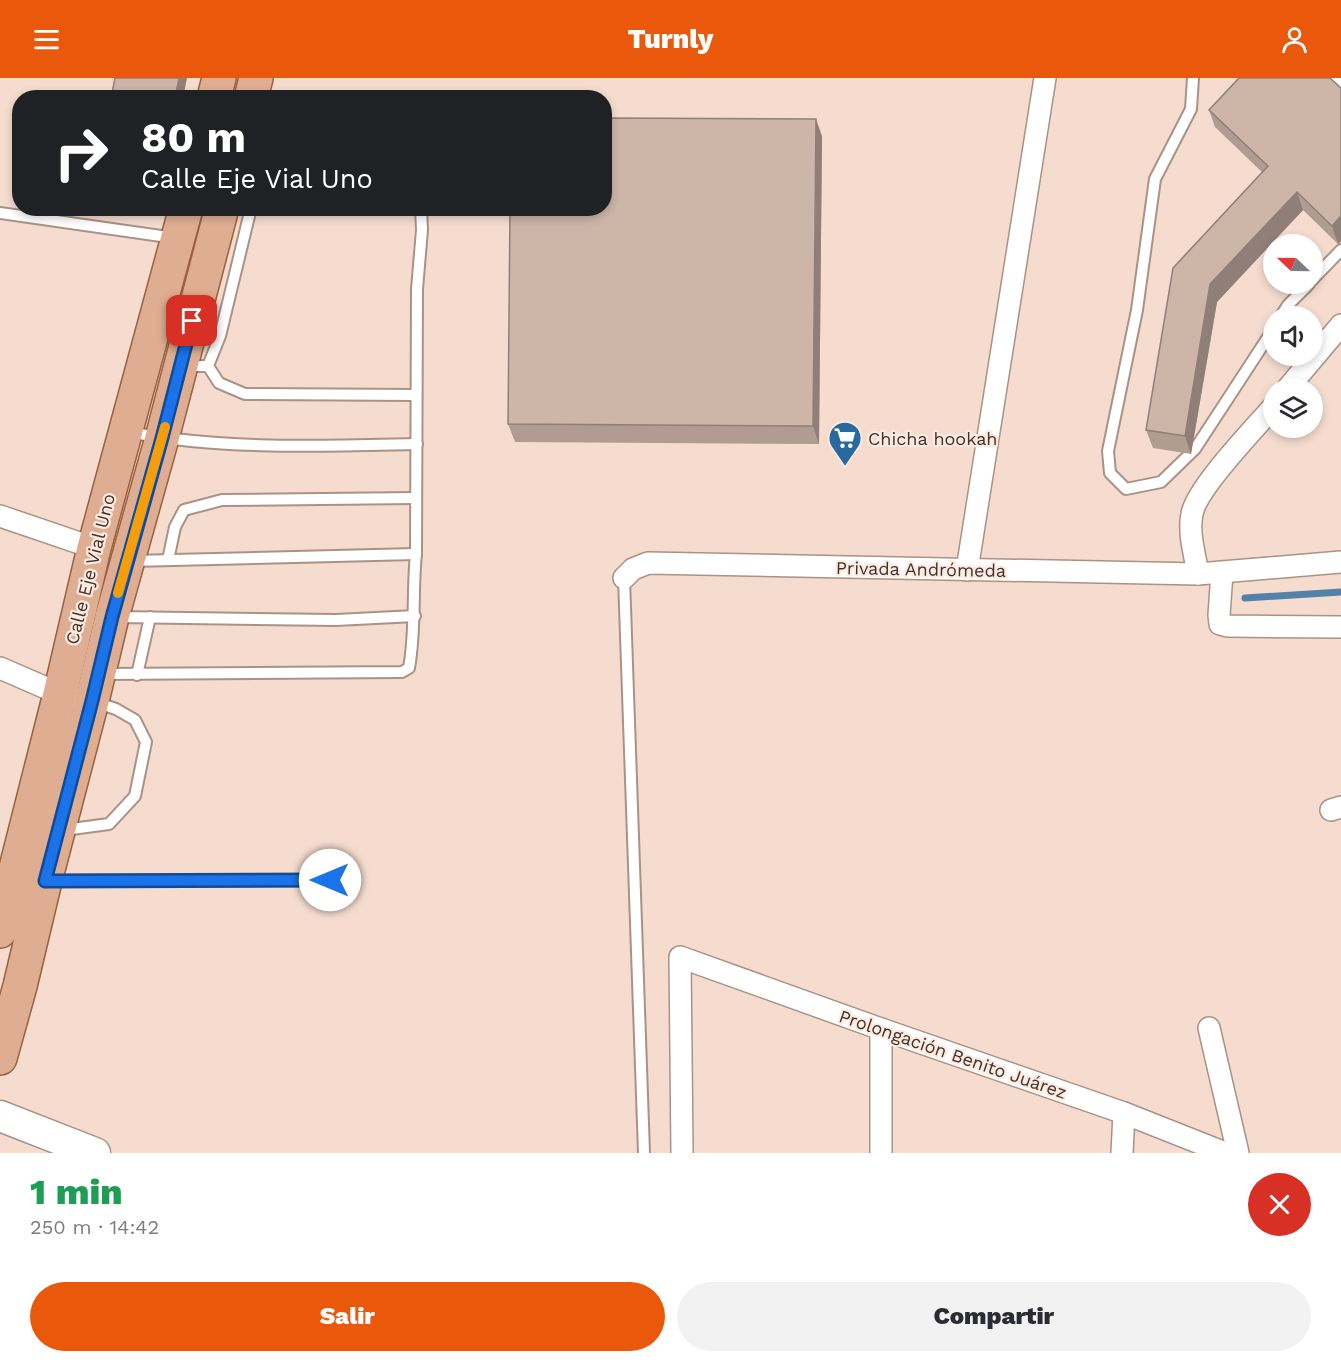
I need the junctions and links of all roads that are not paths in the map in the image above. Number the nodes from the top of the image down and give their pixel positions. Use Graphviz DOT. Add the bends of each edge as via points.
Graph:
graph roads {
  1 [pos="1045,78"];
  2 [pos="1193,78"];
  3 [pos="1334,78"];
  4 [pos="1341,82"];
  5 [pos="50,216"];
  6 [pos="221,216"];
  7 [pos="249,216"];
  8 [pos="421,216"];
  9 [pos="182,224"];
  10 [pos="1341,250"];
  11 [pos="1323,269"];
  12 [pos="1299,294"];
  13 [pos="1287,306"];
  14 [pos="1341,326"];
  15 [pos="1263,345"];
  16 [pos="194,366"];
  17 [pos="1297,378"];
  18 [pos="416,395"];
  19 [pos="1263,419"];
  20 [pos="126,431"];
  21 [pos="162,438"];
  22 [pos="417,444"];
  23 [pos="416,498"];
  24 [pos="0,516"];
  25 [pos="94,548"];
  26 [pos="416,554"];
  27 [pos="168,560"];
  28 [pos="127,561"];
  29 [pos="1341,562"];
  30 [pos="967,570"];
  31 [pos="1222,573"];
  32 [pos="1198,574"];
  33 [pos="624,578"];
  34 [pos="415,616"];
  35 [pos="112,617"];
  36 [pos="150,617"];
  37 [pos="1341,627"];
  38 [pos="0,668"];
  39 [pos="136,675"];
  40 [pos="95,687"];
  41 [pos="60,694"];
  42 [pos="58,830"];
  43 [pos="330,880"];
  44 [pos="45,881"];
  45 [pos="5,888"];
  46 [pos="0,931"];
  47 [pos="1209,1028"];
  48 [pos="881,1029"];
  49 [pos="0,1058"];
  50 [pos="1124,1113"];
  51 [pos="0,1116"];
  52 [pos="95,1153"];
  53 [pos="644,1153"];
  54 [pos="682,1153"];
  55 [pos="881,1153"];
  56 [pos="1122,1153"];
  57 [pos="1225,1153"];
  58 [pos="1238,1153"];
  1 -- 30 [label="street"];
  2 -- 15 [label="lane" via="1191,109 1155,179 1137,310 1108,451 1110,473 1126,489 1161,482 1195,449"];
  3 -- 4 [label="lane"];
  5 -- 9 [label="lane"];
  6 -- 16 [label="main road, Calle Eje Vial Uno"];
  7 -- 16 [label="lane" via="220,336"];
  8 -- 18 [label="lane"];
  9 -- 20 [label="main road, Calle Eje Vial Uno"];
  10 -- 11 [label="lane"];
  12 -- 13 [label="lane"];
  14 -- 17 [label="street"];
  16 -- 18 [label="lane" via="245,394"];
  16 -- 21 [label="main road, Calle Eje Vial Uno"];
  18 -- 22 [label="lane"];
  19 -- 32 [label="street" via="1196,503 1192,536"];
  20 -- 21 [label="lane"];
  20 -- 25 [label="main road, Calle Eje Vial Uno"];
  21 -- 22 [label="lane" via="311,447"];
  21 -- 28 [label="main road, Calle Eje Vial Uno"];
  22 -- 23 [label="lane"];
  23 -- 26 [label="lane"];
  23 -- 27 [label="lane" via="222,500 194,507 184,510"];
  24 -- 25 [label="street"];
  25 -- 41 [label="main road, Calle Eje Vial Uno"];
  26 -- 27 [label="lane"];
  26 -- 34 [label="lane"];
  27 -- 28 [label="lane"];
  28 -- 35 [label="main road, Calle Eje Vial Uno"];
  29 -- 31 [label="street, Privada Andrómeda"];
  30 -- 32 [label="street, Privada Andrómeda"];
  30 -- 33 [label="street, Privada Andrómeda" via="648,563"];
  31 -- 32 [label="street, Privada Andrómeda"];
  31 -- 37 [label="street" via="1220,624"];
  33 -- 53 [label="lane"];
  34 -- 36 [label="lane" via="336,620"];
  34 -- 39 [label="lane" via="409,668 402,672"];
  35 -- 36 [label="lane"];
  35 -- 40 [label="main road, Calle Eje Vial Uno"];
  36 -- 39 [label="lane"];
  38 -- 41 [label="street"];
  39 -- 40 [label="lane"];
  40 -- 41 [label="street"];
  40 -- 42 [label="main road, Calle Eje Vial Uno"];
  40 -- 42 [label="lane" via="116,709 135,720 146,742 135,796 109,824"];
  41 -- 45 [label="main road, Calle Eje Vial Uno"];
  42 -- 44 [label="main road, Calle Eje Vial Uno"];
  43 -- 44 [label="lane"];
  44 -- 49 [label="main road, Calle Eje Vial Uno"];
  45 -- 46 [label="main road, Calle Eje Vial Uno"];
  47 -- 58 [label="street"];
  48 -- 50 [label="street, Prolongación Benito Juárez"];
  48 -- 54 [label="street, Prolongación Benito Juárez" via="680,957"];
  48 -- 55 [label="street"];
  50 -- 56 [label="street"];
  50 -- 57 [label="street, Prolongación Benito Juárez"];
  51 -- 52 [label="street"];
}
